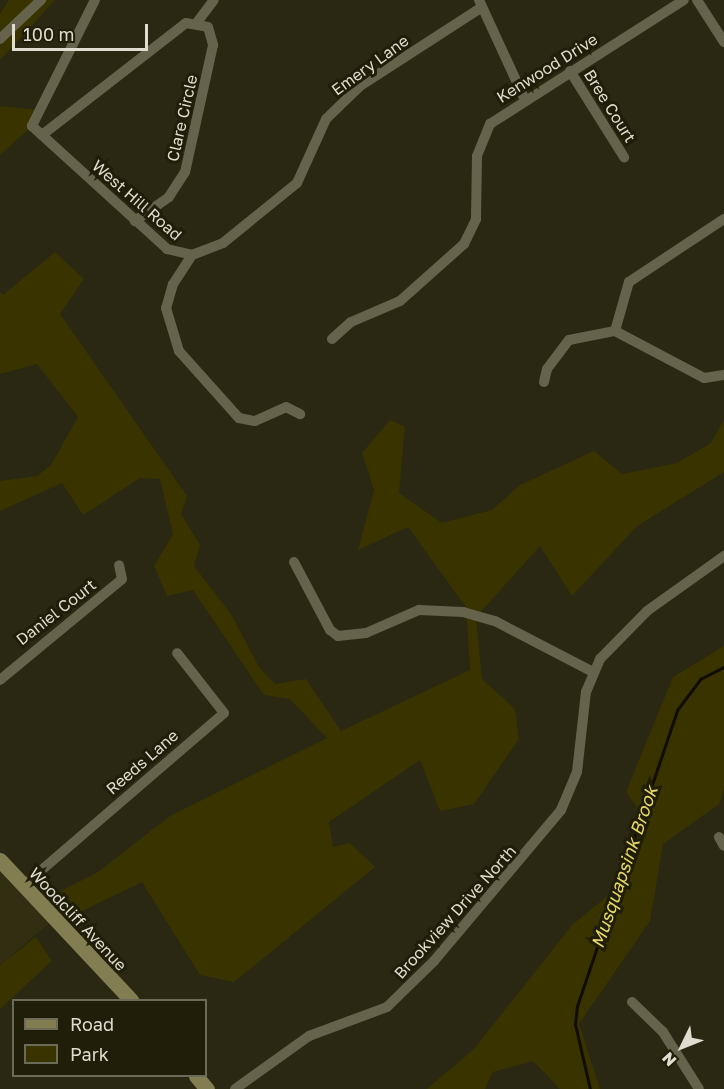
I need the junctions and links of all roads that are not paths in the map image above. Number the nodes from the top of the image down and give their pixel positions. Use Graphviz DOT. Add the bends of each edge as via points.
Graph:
graph roads {
  1 [pos="41,0"];
  2 [pos="95,0"];
  3 [pos="214,0"];
  4 [pos="684,0"];
  5 [pos="697,0"];
  6 [pos="481,4"];
  7 [pos="198,21"];
  8 [pos="0,39"];
  9 [pos="724,42"];
  10 [pos="570,71"];
  11 [pos="525,100"];
  12 [pos="42,135"];
  13 [pos="624,157"];
  14 [pos="724,219"];
  15 [pos="135,221"];
  16 [pos="192,255"];
  17 [pos="615,331"];
  18 [pos="332,339"];
  19 [pos="724,375"];
  20 [pos="544,382"];
  21 [pos="300,414"];
  22 [pos="724,556"];
  23 [pos="294,562"];
  24 [pos="119,565"];
  25 [pos="177,653"];
  26 [pos="593,672"];
  27 [pos="0,680"];
  28 [pos="0,860"];
  29 [pos="23,886"];
  30 [pos="130,999"];
  31 [pos="632,1002"];
  32 [pos="197,1077"];
  33 [pos="207,1089"];
  34 [pos="235,1089"];
  35 [pos="699,1089"];
  1 -- 8 [label="street"];
  2 -- 12 [label="street" via="32,126"];
  3 -- 7 [label="street"];
  4 -- 10 [label="street, Kenwood Drive"];
  5 -- 9 [label="street"];
  6 -- 11 [label="street"];
  6 -- 16 [label="street, Emery Lane" via="360,86 326,119 297,183 223,243"];
  7 -- 12 [label="street" via="186,23"];
  7 -- 15 [label="street, Clare Circle" via="212,32 213,45 185,172 169,197"];
  10 -- 11 [label="street, Kenwood Drive"];
  10 -- 13 [label="street, Bree Court"];
  11 -- 18 [label="street, Kenwood Drive" via="490,124 479,144 479,206 464,244 400,301 351,322"];
  12 -- 15 [label="street, West Hill Road"];
  14 -- 17 [label="street" via="629,282"];
  15 -- 16 [label="street, West Hill Road" via="167,249"];
  16 -- 21 [label="street, West Hill Road" via="173,284 166,308 179,351 239,418 255,421 286,407"];
  17 -- 19 [label="street" via="704,378"];
  17 -- 20 [label="street" via="569,340 547,369"];
  22 -- 26 [label="street" via="647,611 609,647"];
  23 -- 26 [label="street" via="330,630 338,636 366,633 419,610 463,612 495,621"];
  24 -- 27 [label="street, Daniel Court" via="122,579"];
  25 -- 29 [label="street, Reeds Lane" via="224,713"];
  26 -- 34 [label="street, Brookview Drive North" via="570,791 552,825 387,1007 302,1040"];
  28 -- 29 [label="main road, Woodcliff Avenue"];
  29 -- 30 [label="main road, Woodcliff Avenue"];
  31 -- 35 [label="street" via="663,1032"];
  32 -- 33 [label="main road"];
}
